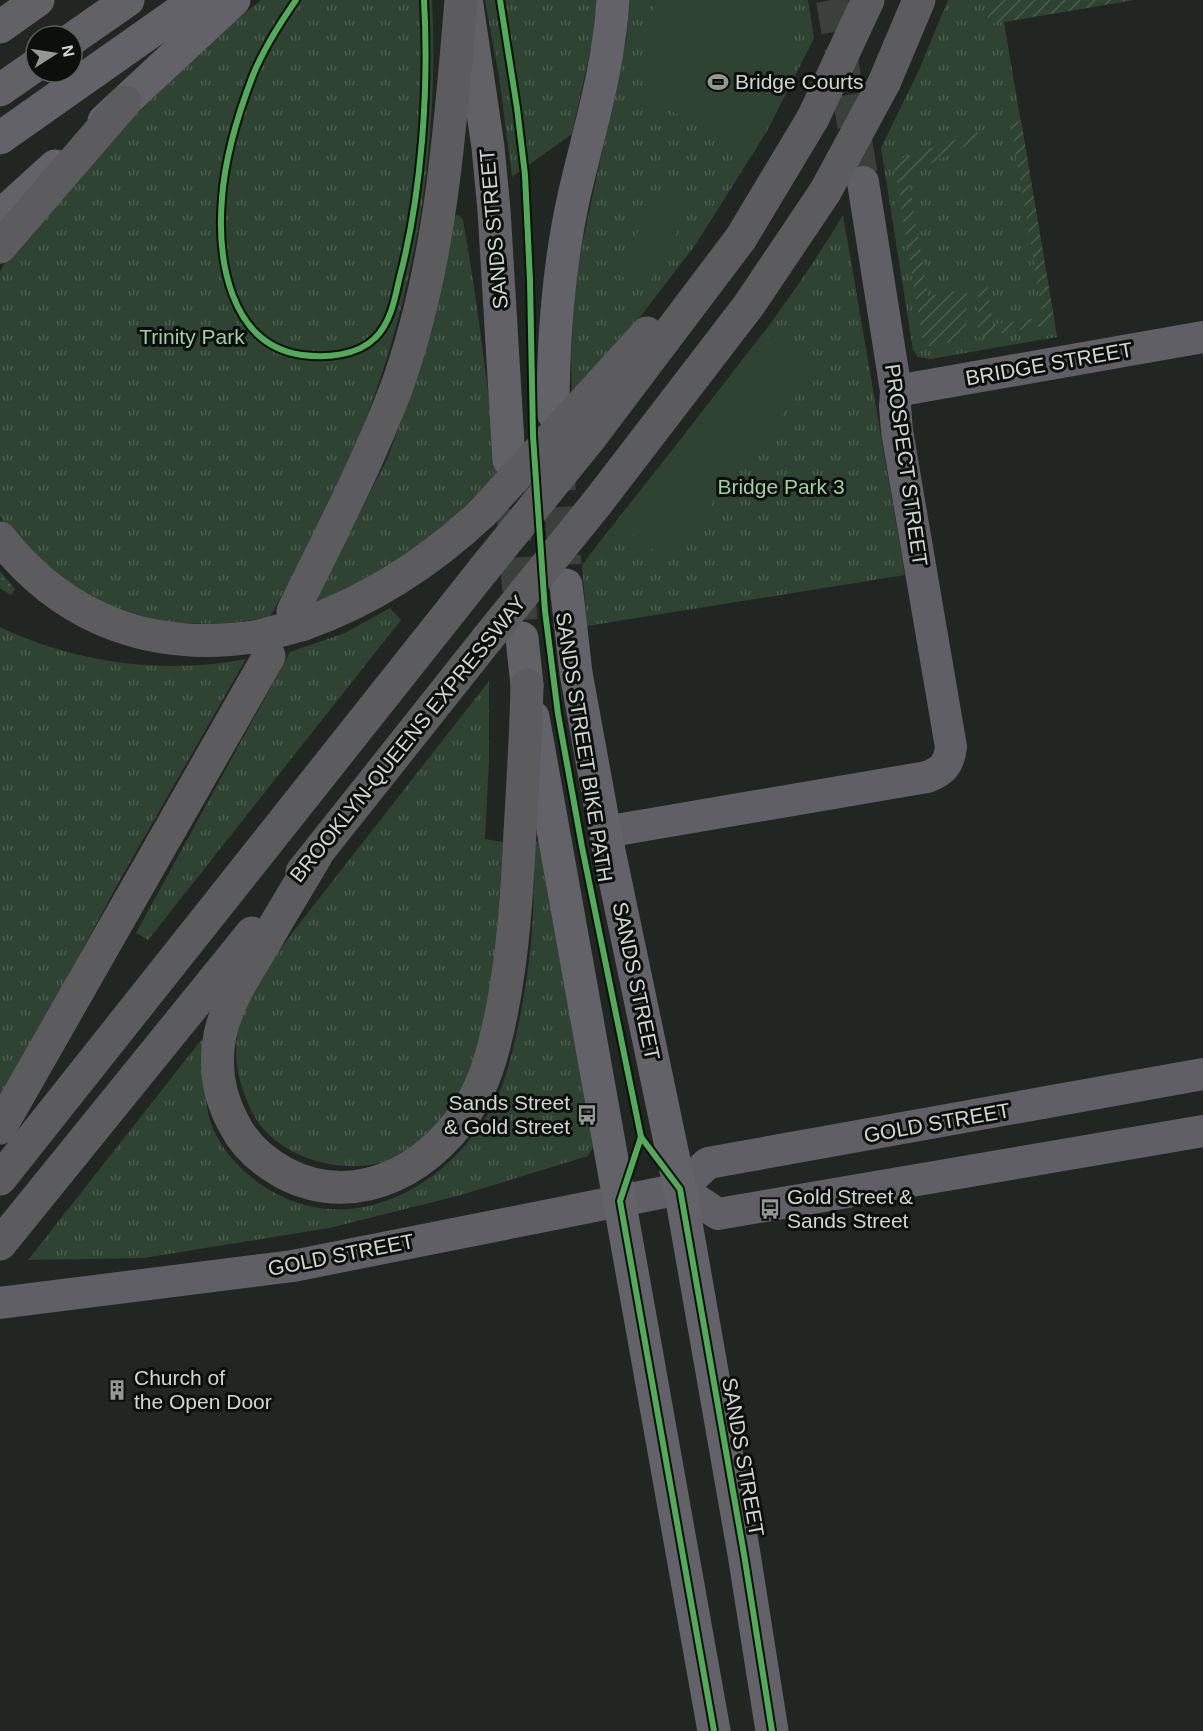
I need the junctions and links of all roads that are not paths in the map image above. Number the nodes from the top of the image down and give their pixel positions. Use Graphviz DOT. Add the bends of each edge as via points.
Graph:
graph roads {
  1 [pos="38,0"];
  2 [pos="128,0"];
  3 [pos="461,0"];
  4 [pos="466,0"];
  5 [pos="612,0"];
  6 [pos="868,0"];
  7 [pos="919,0"];
  8 [pos="215,5"];
  9 [pos="0,27"];
  10 [pos="84,31"];
  11 [pos="24,73"];
  12 [pos="0,90"];
  13 [pos="125,102"];
  14 [pos="0,138"];
  15 [pos="863,182"];
  16 [pos="0,216"];
  17 [pos="0,247"];
  18 [pos="716,272"];
  19 [pos="1203,337"];
  20 [pos="896,391"];
  21 [pos="553,413"];
  22 [pos="509,460"];
  23 [pos="0,538"];
  24 [pos="566,585"];
  25 [pos="298,618"];
  26 [pos="522,638"];
  27 [pos="264,646"];
  28 [pos="527,685"];
  29 [pos="605,832"];
  30 [pos="316,856"];
  31 [pos="1203,1074"];
  32 [pos="4,1121"];
  33 [pos="1203,1131"];
  34 [pos="0,1179"];
  35 [pos="680,1189"];
  36 [pos="620,1201"];
  37 [pos="0,1244"];
  38 [pos="0,1303"];
  39 [pos="714,1731"];
  40 [pos="772,1731"];
  1 -- 9 [label="main road"];
  2 -- 10 [label="main road"];
  3 -- 25 [label="highway" via="449,141 414,331 373,447"];
  4 -- 22 [label="main road, SANDS STREET" via="494,210"];
  5 -- 21 [label="main road" via="606,63 562,260 554,344"];
  6 -- 18 [label="highway, BROOKLYN-QUEENS EXPRESSWAY, bridge" via="813,118"];
  7 -- 30 [label="highway, BROOKLYN-QUEENS EXPRESSWAY, bridge" via="884,83 825,192 749,305"];
  8 -- 13 [label="main road"];
  8 -- 14 [label="main road"];
  11 -- 12 [label="main road"];
  13 -- 16 [label="main road"];
  13 -- 17 [label="highway"];
  15 -- 20 [label="street, PROSPECT STREET"];
  18 -- 25 [label="highway, bridge" via="632,348 456,537 390,585 359,602"];
  18 -- 34 [label="highway, BROOKLYN-QUEENS EXPRESSWAY, bridge" via="590,438"];
  19 -- 20 [label="street, BRIDGE STREET"];
  20 -- 29 [label="street, PROSPECT STREET" via="897,431 951,747 944,768 927,777"];
  23 -- 27 [label="highway" via="54,590 116,626 185,641"];
  24 -- 29 [label="main road, SANDS STREET" via="576,674"];
  25 -- 27 [label="highway, bridge"];
  26 -- 28 [label="main road"];
  27 -- 32 [label="highway"];
  28 -- 30 [label="highway" via="514,925 505,995 487,1071 460,1120 439,1144 399,1174 355,1187 312,1184 271,1166 238,1132 225,1108 219,1080 220,1035 228,1010"];
  28 -- 36 [label="main road"];
  29 -- 35 [label="main road, SANDS STREET"];
  30 -- 37 [label="highway, BROOKLYN-QUEENS EXPRESSWAY"];
  31 -- 35 [label="street, GOLD STREET" via="708,1163"];
  33 -- 35 [label="street" via="718,1214"];
  35 -- 36 [label="street, GOLD STREET"];
  35 -- 40 [label="main road, SANDS STREET"];
  36 -- 38 [label="street, GOLD STREET" via="293,1266"];
  36 -- 39 [label="main road"];
}
